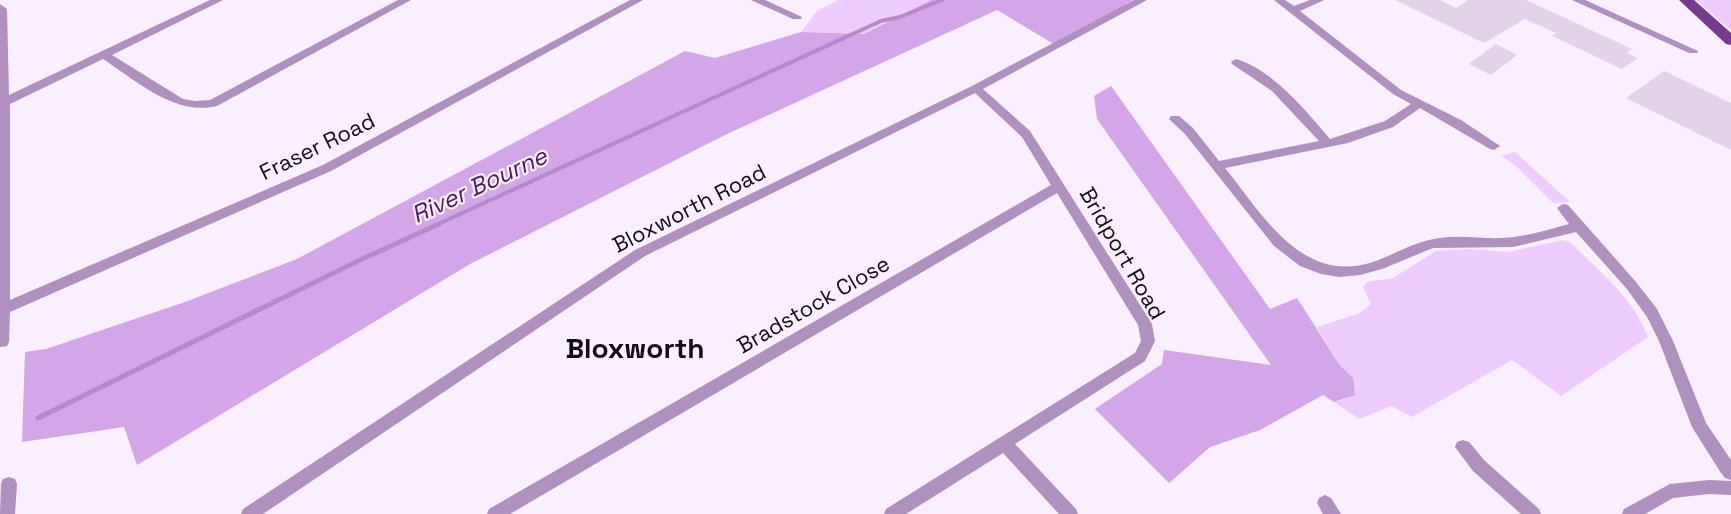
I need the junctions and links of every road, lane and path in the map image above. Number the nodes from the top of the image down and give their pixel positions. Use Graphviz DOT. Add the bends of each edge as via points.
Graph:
graph roads {
  1 [pos="218,0"];
  2 [pos="406,0"];
  3 [pos="638,0"];
  4 [pos="756,0"];
  5 [pos="1142,0"];
  6 [pos="1279,0"];
  7 [pos="1319,0"];
  8 [pos="1577,0"];
  9 [pos="1686,0"];
  10 [pos="0,7"];
  11 [pos="1294,10"];
  12 [pos="797,17"];
  13 [pos="1731,41"];
  14 [pos="1693,51"];
  15 [pos="104,55"];
  16 [pos="1236,62"];
  17 [pos="2,75"];
  18 [pos="976,88"];
  19 [pos="5,102"];
  20 [pos="1418,104"];
  21 [pos="1175,119"];
  22 [pos="1328,144"];
  23 [pos="1494,146"];
  24 [pos="2,154"];
  25 [pos="1216,165"];
  26 [pos="1059,186"];
  27 [pos="1563,208"];
  28 [pos="1578,227"];
  29 [pos="2,300"];
  30 [pos="2,342"];
  31 [pos="1003,442"];
  32 [pos="1463,447"];
  33 [pos="1731,473"];
  34 [pos="9,484"];
  35 [pos="1731,488"];
  36 [pos="7,514"];
  37 [pos="249,514"];
  38 [pos="495,514"];
  39 [pos="892,514"];
  40 [pos="1070,514"];
  41 [pos="1533,514"];
  42 [pos="1630,514"];
  1 -- 15 [label="street"];
  2 -- 15 [label="street" via="213,103 180,102"];
  3 -- 29 [label="street, Fraser Road" via="327,168"];
  4 -- 12 [label="street"];
  5 -- 18 [label="street, Bloxworth Road"];
  6 -- 11 [label="street"];
  7 -- 11 [label="street"];
  8 -- 14 [label="street"];
  9 -- 13 [label="main road"];
  10 -- 17 [label="street"];
  11 -- 20 [label="street" via="1397,92"];
  15 -- 19 [label="street"];
  16 -- 22 [label="street" via="1289,98"];
  17 -- 19 [label="street"];
  18 -- 26 [label="street, Bridport Road" via="1026,134"];
  18 -- 37 [label="street, Bloxworth Road" via="640,253"];
  19 -- 24 [label="street"];
  20 -- 22 [label="street" via="1389,124"];
  20 -- 23 [label="street"];
  21 -- 25 [label="street"];
  22 -- 25 [label="street"];
  24 -- 29 [label="street"];
  25 -- 28 [label="street" via="1271,237 1304,262 1341,272 1386,264 1424,246 1493,243"];
  26 -- 31 [label="street, Bridport Road" via="1145,324 1148,341 1140,357"];
  26 -- 38 [label="street, Bradstock Close"];
  27 -- 28 [label="street"];
  28 -- 33 [label="street" via="1614,264 1652,313 1671,350 1700,426"];
  29 -- 30 [label="street"];
  31 -- 39 [label="street, Bridport Road"];
  31 -- 40 [label="street"];
  32 -- 41 [label="street"];
  34 -- 36 [label="street"];
  35 -- 42 [label="street" via="1670,491"];
}
